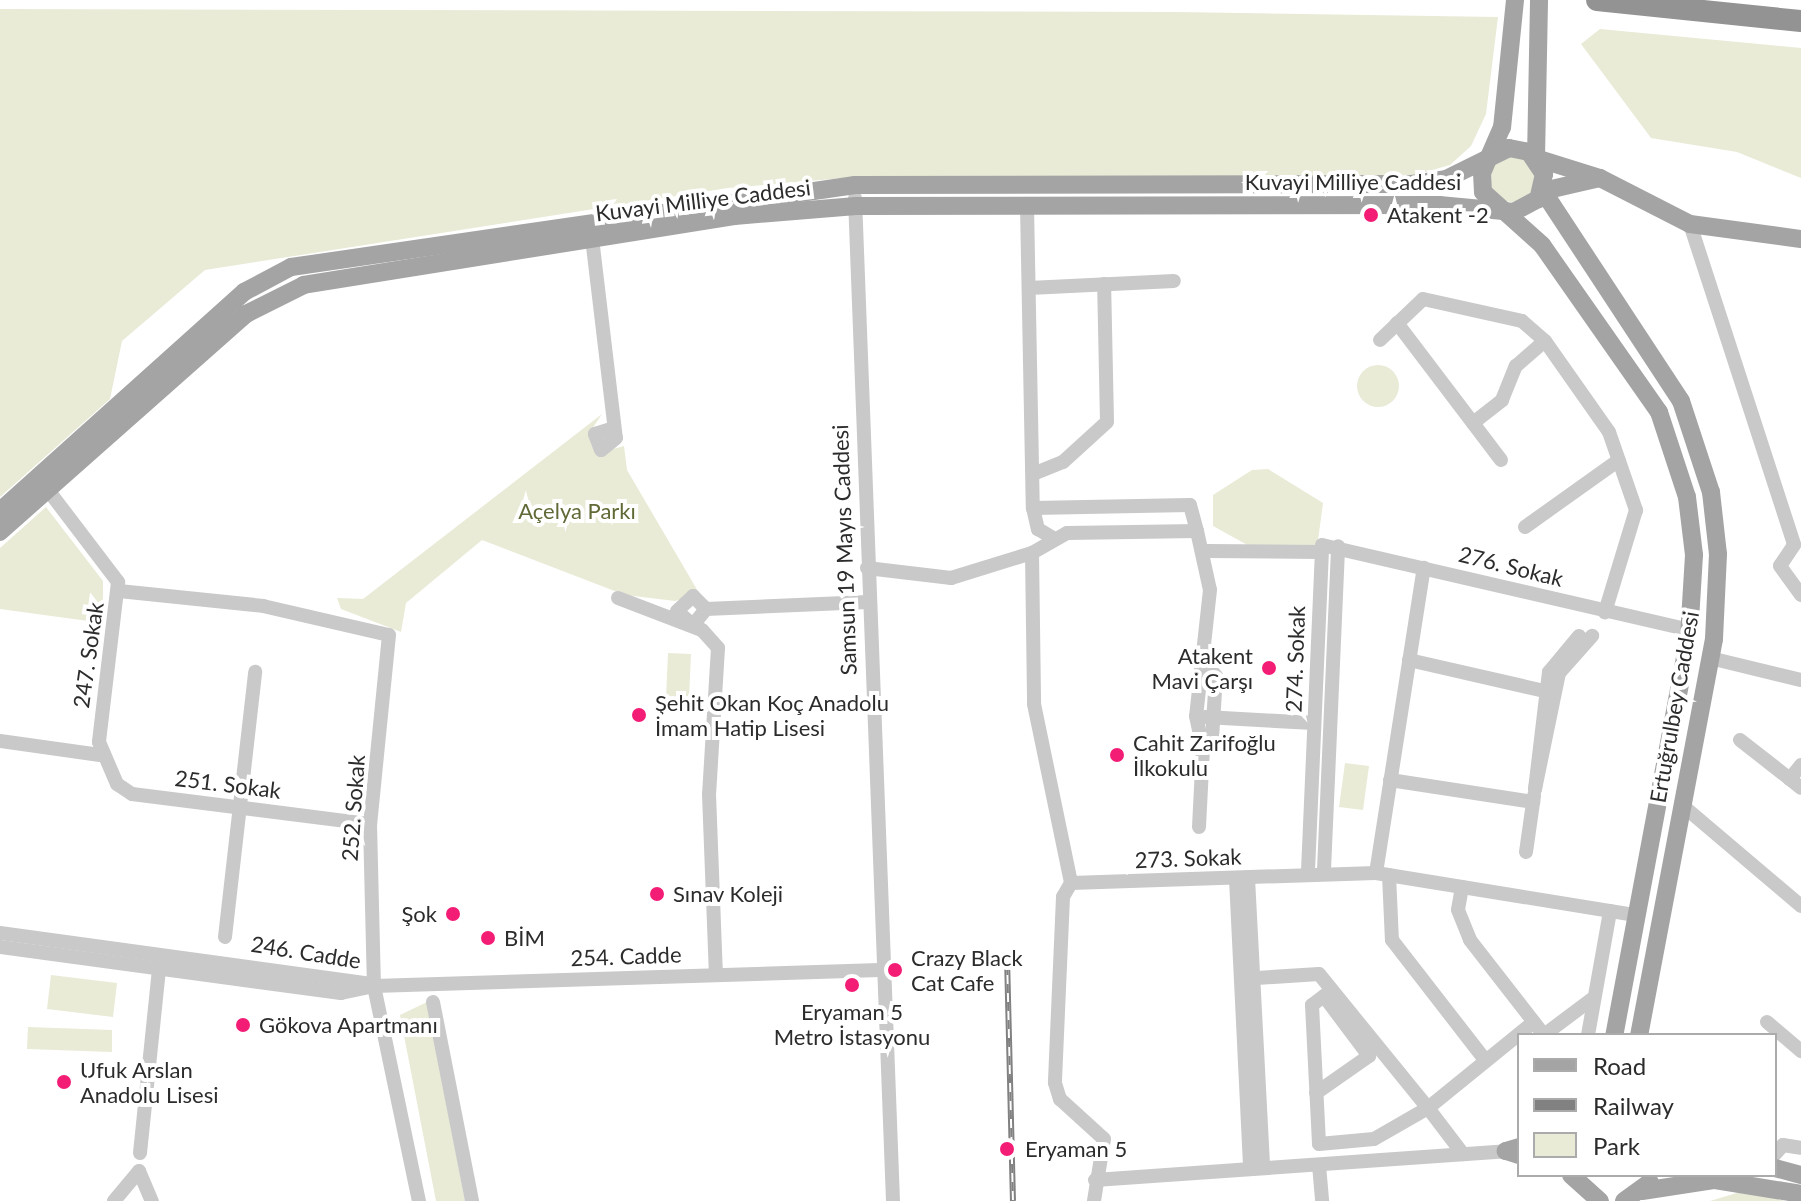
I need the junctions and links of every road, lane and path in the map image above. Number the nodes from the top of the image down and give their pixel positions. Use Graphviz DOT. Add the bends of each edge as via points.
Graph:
graph roads {
  1 [pos="1515,0"];
  2 [pos="1539,0"];
  3 [pos="1597,0"];
  4 [pos="1801,21"];
  5 [pos="1492,156"];
  6 [pos="1536,158"];
  7 [pos="1600,178"];
  8 [pos="855,185"];
  9 [pos="1543,191"];
  10 [pos="856,206"];
  11 [pos="1027,206"];
  12 [pos="1504,211"];
  13 [pos="1690,224"];
  14 [pos="592,238"];
  15 [pos="1801,239"];
  16 [pos="1174,281"];
  17 [pos="1104,284"];
  18 [pos="1029,288"];
  19 [pos="1397,323"];
  20 [pos="1380,340"];
  21 [pos="1545,341"];
  22 [pos="161,378"];
  23 [pos="1473,423"];
  24 [pos="610,429"];
  25 [pos="1501,460"];
  26 [pos="1619,460"];
  27 [pos="1033,474"];
  28 [pos="48,490"];
  29 [pos="1033,508"];
  30 [pos="0,511"];
  31 [pos="1525,527"];
  32 [pos="1197,531"];
  33 [pos="0,532"];
  34 [pos="1053,538"];
  35 [pos="1338,546"];
  36 [pos="1322,549"];
  37 [pos="1207,551"];
  38 [pos="1032,553"];
  39 [pos="867,568"];
  40 [pos="1424,568"];
  41 [pos="119,591"];
  42 [pos="1801,595"];
  43 [pos="618,598"];
  44 [pos="868,602"];
  45 [pos="706,609"];
  46 [pos="1605,612"];
  47 [pos="684,623"];
  48 [pos="1690,630"];
  49 [pos="1586,636"];
  50 [pos="1710,658"];
  51 [pos="1409,660"];
  52 [pos="1207,666"];
  53 [pos="255,672"];
  54 [pos="1801,680"];
  55 [pos="1551,692"];
  56 [pos="1196,716"];
  57 [pos="1214,717"];
  58 [pos="1314,723"];
  59 [pos="1740,740"];
  60 [pos="0,741"];
  61 [pos="1203,749"];
  62 [pos="100,755"];
  63 [pos="1801,765"];
  64 [pos="1390,780"];
  65 [pos="1796,784"];
  66 [pos="1534,796"];
  67 [pos="1682,805"];
  68 [pos="240,808"];
  69 [pos="370,824"];
  70 [pos="1199,827"];
  71 [pos="1526,852"];
  72 [pos="1324,870"];
  73 [pos="1308,871"];
  74 [pos="1383,874"];
  75 [pos="1242,878"];
  76 [pos="1071,883"];
  77 [pos="1462,887"];
  78 [pos="1801,906"];
  79 [pos="1610,911"];
  80 [pos="1636,915"];
  81 [pos="0,933"];
  82 [pos="225,937"];
  83 [pos="0,947"];
  84 [pos="159,970"];
  85 [pos="880,970"];
  86 [pos="716,975"];
  87 [pos="1247,979"];
  88 [pos="374,986"];
  89 [pos="1592,999"];
  90 [pos="433,1002"];
  91 [pos="1534,1022"];
  92 [pos="1767,1022"];
  93 [pos="1520,1033"];
  94 [pos="1542,1033"];
  95 [pos="1547,1033"];
  96 [pos="1588,1033"];
  97 [pos="1614,1033"];
  98 [pos="1639,1033"];
  99 [pos="1517,1036"];
  100 [pos="1801,1051"];
  101 [pos="1486,1061"];
  102 [pos="1316,1093"];
  103 [pos="1428,1108"];
  104 [pos="1801,1148"];
  105 [pos="1515,1151"];
  106 [pos="1777,1152"];
  107 [pos="140,1153"];
  108 [pos="1463,1154"];
  109 [pos="1319,1165"];
  110 [pos="1257,1168"];
  111 [pos="1777,1169"];
  112 [pos="1801,1175"];
  113 [pos="1652,1177"];
  114 [pos="1095,1180"];
  115 [pos="1574,1187"];
  116 [pos="1642,1191"];
  117 [pos="1801,1194"];
  118 [pos="114,1201"];
  119 [pos="152,1201"];
  120 [pos="419,1201"];
  121 [pos="472,1201"];
  122 [pos="893,1201"];
  123 [pos="1094,1201"];
  124 [pos="1322,1201"];
  125 [pos="1600,1201"];
  126 [pos="1624,1201"];
  1 -- 5 [label="main road, Ertuğrulbey Caddesi" via="1502,127"];
  2 -- 6 [label="main road, Ertuğrulbey Caddesi"];
  3 -- 4 [label="highway"];
  5 -- 6 [label="main road" via="1519,149"];
  5 -- 8 [label="main road, Kuvayi Milliye Caddesi" via="1446,179 1412,184"];
  5 -- 12 [label="main road, Ertuğrulbey Caddesi" via="1482,173 1483,192"];
  6 -- 7 [label="main road"];
  6 -- 9 [label="main road, Ertuğrulbey Caddesi"];
  7 -- 9 [label="main road"];
  7 -- 13 [label="main road"];
  8 -- 10 [label="street, Samsun 19 Mayıs Caddesi"];
  8 -- 22 [label="main road, Kuvayi Milliye Caddesi" via="291,267 244,292"];
  9 -- 12 [label="main road" via="1532,206"];
  9 -- 50 [label="main road, Ertuğrulbey Caddesi" via="1657,361 1698,443 1718,554"];
  10 -- 11 [label="main road, Kuvayi Milliye Caddesi"];
  10 -- 14 [label="main road, Kuvayi Milliye Caddesi"];
  10 -- 39 [label="street, Samsun 19 Mayıs Caddesi"];
  11 -- 12 [label="main road, Kuvayi Milliye Caddesi"];
  11 -- 18 [label="street"];
  12 -- 48 [label="main road, Ertuğrulbey Caddesi" via="1542,245 1609,332 1659,412 1687,497"];
  13 -- 15 [label="main road"];
  13 -- 42 [label="street" via="1794,545 1780,566"];
  14 -- 22 [label="main road, Kuvayi Milliye Caddesi" via="284,291"];
  14 -- 24 [label="street"];
  16 -- 17 [label="street"];
  17 -- 18 [label="street"];
  17 -- 27 [label="street" via="1107,422 1063,462"];
  18 -- 27 [label="street"];
  19 -- 20 [label="street"];
  19 -- 21 [label="street" via="1423,299 1522,321"];
  19 -- 23 [label="street"];
  21 -- 23 [label="street" via="1516,366 1502,400"];
  21 -- 26 [label="street" via="1609,432"];
  22 -- 28 [label="main road, Kuvayi Milliye Caddesi"];
  22 -- 30 [label="main road, Kuvayi Milliye Caddesi"];
  23 -- 25 [label="street"];
  26 -- 31 [label="street"];
  26 -- 46 [label="street" via="1636,510"];
  27 -- 29 [label="street"];
  28 -- 33 [label="main road, Kuvayi Milliye Caddesi"];
  28 -- 41 [label="street, 247. Sokak" via="106,560"];
  29 -- 32 [label="street" via="1190,505"];
  29 -- 34 [label="street" via="1038,529"];
  32 -- 34 [label="street"];
  32 -- 37 [label="street"];
  34 -- 38 [label="street"];
  35 -- 36 [label="street, 276. Sokak"];
  35 -- 40 [label="street, 276. Sokak"];
  35 -- 72 [label="street, 274. Sokak"];
  36 -- 37 [label="street, 276. Sokak"];
  36 -- 58 [label="street, 274. Sokak"];
  37 -- 52 [label="street"];
  38 -- 39 [label="street" via="951,578"];
  38 -- 76 [label="street" via="1034,704"];
  39 -- 44 [label="street, Samsun 19 Mayıs Caddesi"];
  40 -- 46 [label="street, 276. Sokak"];
  40 -- 51 [label="street"];
  41 -- 62 [label="street, 247. Sokak"];
  41 -- 69 [label="street, 252. Sokak" via="263,606 389,635"];
  43 -- 47 [label="street"];
  44 -- 45 [label="street"];
  44 -- 85 [label="street, Samsun 19 Mayıs Caddesi"];
  45 -- 47 [label="street" via="698,623"];
  45 -- 47 [label="street" via="698,597 684,598 677,611"];
  46 -- 48 [label="street, 276. Sokak"];
  47 -- 86 [label="street" via="714,638"];
  48 -- 80 [label="main road, Ertuğrulbey Caddesi"];
  49 -- 55 [label="street" via="1551,668"];
  50 -- 54 [label="street"];
  50 -- 67 [label="main road, Ertuğrulbey Caddesi"];
  51 -- 55 [label="street"];
  51 -- 64 [label="street"];
  52 -- 56 [label="street" via="1198,676"];
  52 -- 57 [label="street" via="1216,676"];
  53 -- 68 [label="street"];
  55 -- 66 [label="street"];
  56 -- 57 [label="street"];
  56 -- 61 [label="street"];
  57 -- 58 [label="street"];
  57 -- 61 [label="street" via="1212,738"];
  58 -- 73 [label="street, 274. Sokak"];
  59 -- 65 [label="street"];
  60 -- 62 [label="street"];
  61 -- 70 [label="street"];
  62 -- 68 [label="street, 251. Sokak" via="111,777 132,794"];
  63 -- 65 [label="street"];
  64 -- 66 [label="street"];
  64 -- 74 [label="street"];
  66 -- 71 [label="street"];
  67 -- 78 [label="street"];
  67 -- 98 [label="main road, Ertuğrulbey Caddesi"];
  68 -- 69 [label="street, 251. Sokak"];
  68 -- 82 [label="street"];
  69 -- 88 [label="street, 252. Sokak"];
  72 -- 73 [label="street, 273. Sokak"];
  72 -- 74 [label="street, 273. Sokak"];
  73 -- 75 [label="street, 273. Sokak"];
  74 -- 77 [label="street, 273. Sokak"];
  74 -- 101 [label="street" via="1392,940"];
  75 -- 76 [label="street, 273. Sokak"];
  75 -- 87 [label="street"];
  76 -- 114 [label="street" via="1063,897 1055,1083 1060,1099 1104,1139"];
  77 -- 79 [label="street, 273. Sokak"];
  77 -- 91 [label="street" via="1458,910 1470,940"];
  79 -- 80 [label="street, 273. Sokak"];
  79 -- 89 [label="street"];
  80 -- 97 [label="main road, Ertuğrulbey Caddesi"];
  81 -- 88 [label="street, 246. Cadde"];
  83 -- 84 [label="street, 246. Cadde"];
  84 -- 88 [label="street, 246. Cadde" via="341,993"];
  84 -- 107 [label="street"];
  85 -- 86 [label="street, 254. Cadde"];
  85 -- 122 [label="street, Samsun 19 Mayıs Caddesi"];
  86 -- 88 [label="street, 254. Cadde"];
  87 -- 103 [label="street" via="1319,974"];
  87 -- 110 [label="street"];
  88 -- 120 [label="street, 252. Sokak"];
  89 -- 95 [label="street"];
  89 -- 96 [label="street"];
  90 -- 121 [label="street"];
  91 -- 93 [label="street"];
  91 -- 94 [label="street"];
  92 -- 100 [label="street"];
  99 -- 101 [label="street"];
  101 -- 103 [label="street"];
  102 -- 102 [label="street" via="1312,1005 1324,996 1369,1056"];
  102 -- 103 [label="street" via="1319,1144 1374,1139"];
  103 -- 108 [label="street"];
  104 -- 106 [label="street" via="1783,1145"];
  105 -- 108 [label="street"];
  108 -- 109 [label="street"];
  109 -- 110 [label="street"];
  109 -- 124 [label="street"];
  110 -- 114 [label="street"];
  111 -- 112 [label="main road"];
  113 -- 116 [label="main road"];
  114 -- 123 [label="street"];
  115 -- 125 [label="main road"];
  116 -- 117 [label="main road" via="1715,1180"];
  116 -- 126 [label="main road"];
  118 -- 119 [label="street" via="139,1171"];
}
